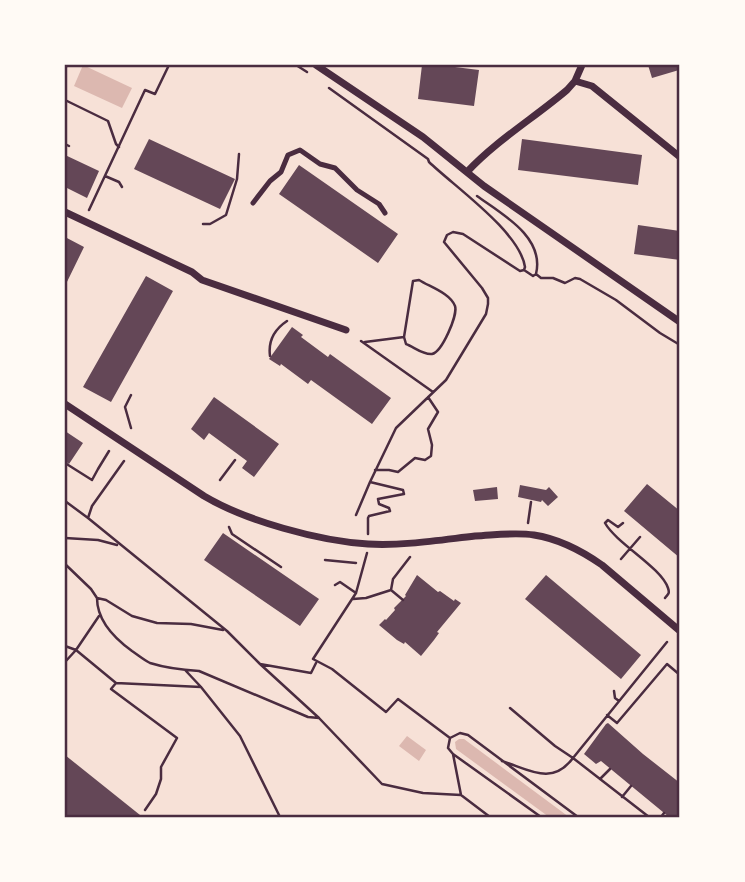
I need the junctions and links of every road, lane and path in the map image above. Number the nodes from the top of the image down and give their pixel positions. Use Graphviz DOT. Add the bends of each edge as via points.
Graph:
graph roads {
  1 [pos="169,65"];
  2 [pos="296,65"];
  3 [pos="316,65"];
  4 [pos="582,65"];
  5 [pos="309,74"];
  6 [pos="575,81"];
  7 [pos="320,82"];
  8 [pos="65,100"];
  9 [pos="119,147"];
  10 [pos="239,154"];
  11 [pos="680,157"];
  12 [pos="467,172"];
  13 [pos="105,176"];
  14 [pos="122,187"];
  15 [pos="477,196"];
  16 [pos="253,203"];
  17 [pos="89,210"];
  18 [pos="65,212"];
  19 [pos="385,213"];
  20 [pos="203,224"];
  21 [pos="524,270"];
  22 [pos="536,274"];
  23 [pos="289,319"];
  24 [pos="680,322"];
  25 [pos="346,330"];
  26 [pos="404,337"];
  27 [pos="680,345"];
  28 [pos="270,356"];
  29 [pos="433,392"];
  30 [pos="131,395"];
  31 [pos="428,397"];
  32 [pos="65,404"];
  33 [pos="131,428"];
  34 [pos="109,451"];
  35 [pos="235,460"];
  36 [pos="124,461"];
  37 [pos="65,463"];
  38 [pos="375,470"];
  39 [pos="220,480"];
  40 [pos="370,482"];
  41 [pos="65,501"];
  42 [pos="531,502"];
  43 [pos="356,515"];
  44 [pos="88,518"];
  45 [pos="623,523"];
  46 [pos="527,526"];
  47 [pos="229,527"];
  48 [pos="368,534"];
  49 [pos="639,537"];
  50 [pos="65,538"];
  51 [pos="120,545"];
  52 [pos="630,549"];
  53 [pos="367,553"];
  54 [pos="410,557"];
  55 [pos="621,559"];
  56 [pos="325,560"];
  57 [pos="356,563"];
  58 [pos="65,564"];
  59 [pos="281,568"];
  60 [pos="335,584"];
  61 [pos="391,590"];
  62 [pos="356,593"];
  63 [pos="97,598"];
  64 [pos="665,598"];
  65 [pos="353,599"];
  66 [pos="403,600"];
  67 [pos="100,615"];
  68 [pos="227,631"];
  69 [pos="680,631"];
  70 [pos="667,642"];
  71 [pos="65,646"];
  72 [pos="76,650"];
  73 [pos="65,662"];
  74 [pos="317,662"];
  75 [pos="260,664"];
  76 [pos="185,670"];
  77 [pos="680,675"];
  78 [pos="116,682"];
  79 [pos="201,687"];
  80 [pos="614,691"];
  81 [pos="619,701"];
  82 [pos="510,708"];
  83 [pos="607,715"];
  84 [pos="319,718"];
  85 [pos="450,738"];
  86 [pos="453,754"];
  87 [pos="573,758"];
  88 [pos="502,761"];
  89 [pos="610,769"];
  90 [pos="600,779"];
  91 [pos="631,786"];
  92 [pos="461,795"];
  93 [pos="622,797"];
  94 [pos="145,810"];
  95 [pos="280,817"];
  96 [pos="490,817"];
  97 [pos="541,817"];
  98 [pos="578,817"];
  99 [pos="649,817"];
  1 -- 9 [label="path" via="155,94 145,90"];
  2 -- 5 [label="path"];
  3 -- 12 [label="street" via="424,137"];
  4 -- 6 [label="street"];
  6 -- 11 [label="street" via="592,86"];
  6 -- 12 [label="street"];
  7 -- 21 [label="path" via="428,159 481,206 516,247"];
  8 -- 9 [label="path" via="108,121"];
  9 -- 13 [label="path"];
  10 -- 20 [label="path" via="226,215"];
  12 -- 24 [label="street"];
  13 -- 14 [label="path"];
  13 -- 17 [label="path"];
  15 -- 22 [label="path" via="528,238 537,257"];
  16 -- 19 [label="street" via="281,172 289,155 300,150 335,168"];
  18 -- 25 [label="street" via="202,280"];
  21 -- 22 [label="path"];
  21 -- 29 [label="path" via="463,234 447,235 444,242 482,288 488,304 446,380"];
  22 -- 27 [label="path" via="565,283 580,279"];
  23 -- 28 [label="path" via="271,338"];
  26 -- 26 [label="path" via="413,281 445,294 454,304 456,314 438,351 423,353 406,344"];
  26 -- 29 [label="path" via="363,342"];
  29 -- 31 [label="path"];
  30 -- 33 [label="path" via="125,407"];
  31 -- 38 [label="path" via="396,428"];
  31 -- 38 [label="path" via="438,412 428,429 431,456 415,458 398,472"];
  32 -- 69 [label="street" via="221,506 268,524 368,544 508,534 537,535 565,543 603,565"];
  34 -- 37 [label="path" via="92,480"];
  35 -- 39 [label="path"];
  36 -- 44 [label="path"];
  38 -- 40 [label="path"];
  40 -- 43 [label="path"];
  40 -- 48 [label="path" via="405,492 378,499 390,511 369,516"];
  41 -- 44 [label="path"];
  42 -- 46 [label="path"];
  44 -- 51 [label="path"];
  45 -- 52 [label="path" via="618,527 608,520 604,523"];
  47 -- 59 [label="path" via="232,534"];
  49 -- 52 [label="path"];
  50 -- 51 [label="path"];
  51 -- 68 [label="path"];
  52 -- 55 [label="path"];
  52 -- 64 [label="path" via="664,583 669,593"];
  53 -- 62 [label="path"];
  54 -- 61 [label="path" via="393,579"];
  56 -- 57 [label="path"];
  58 -- 63 [label="path"];
  60 -- 62 [label="path" via="340,582"];
  61 -- 65 [label="path"];
  61 -- 66 [label="path"];
  62 -- 65 [label="path"];
  63 -- 67 [label="path"];
  63 -- 68 [label="path" via="157,623"];
  65 -- 74 [label="path" via="313,659"];
  67 -- 72 [label="path"];
  67 -- 76 [label="path" via="120,641 148,662"];
  68 -- 75 [label="path"];
  70 -- 81 [label="path"];
  71 -- 72 [label="path"];
  72 -- 73 [label="path"];
  72 -- 78 [label="path"];
  74 -- 75 [label="path" via="311,673"];
  74 -- 85 [label="path" via="386,712 398,699"];
  75 -- 84 [label="path"];
  76 -- 79 [label="path"];
  76 -- 84 [label="path" via="199,671"];
  77 -- 83 [label="path" via="667,664 617,723"];
  78 -- 79 [label="path"];
  78 -- 94 [label="path" via="111,690 177,738 161,767 156,794"];
  79 -- 95 [label="path" via="240,736"];
  80 -- 81 [label="path"];
  81 -- 83 [label="path"];
  82 -- 87 [label="path"];
  83 -- 87 [label="path"];
  84 -- 92 [label="path" via="382,784"];
  85 -- 86 [label="path"];
  85 -- 88 [label="path" via="464,733"];
  86 -- 92 [label="path"];
  86 -- 97 [label="path"];
  87 -- 88 [label="path" via="553,774"];
  87 -- 90 [label="path"];
  88 -- 98 [label="path"];
  89 -- 90 [label="path"];
  90 -- 93 [label="path"];
  91 -- 93 [label="path"];
  92 -- 96 [label="path"];
  93 -- 99 [label="path"];
}
